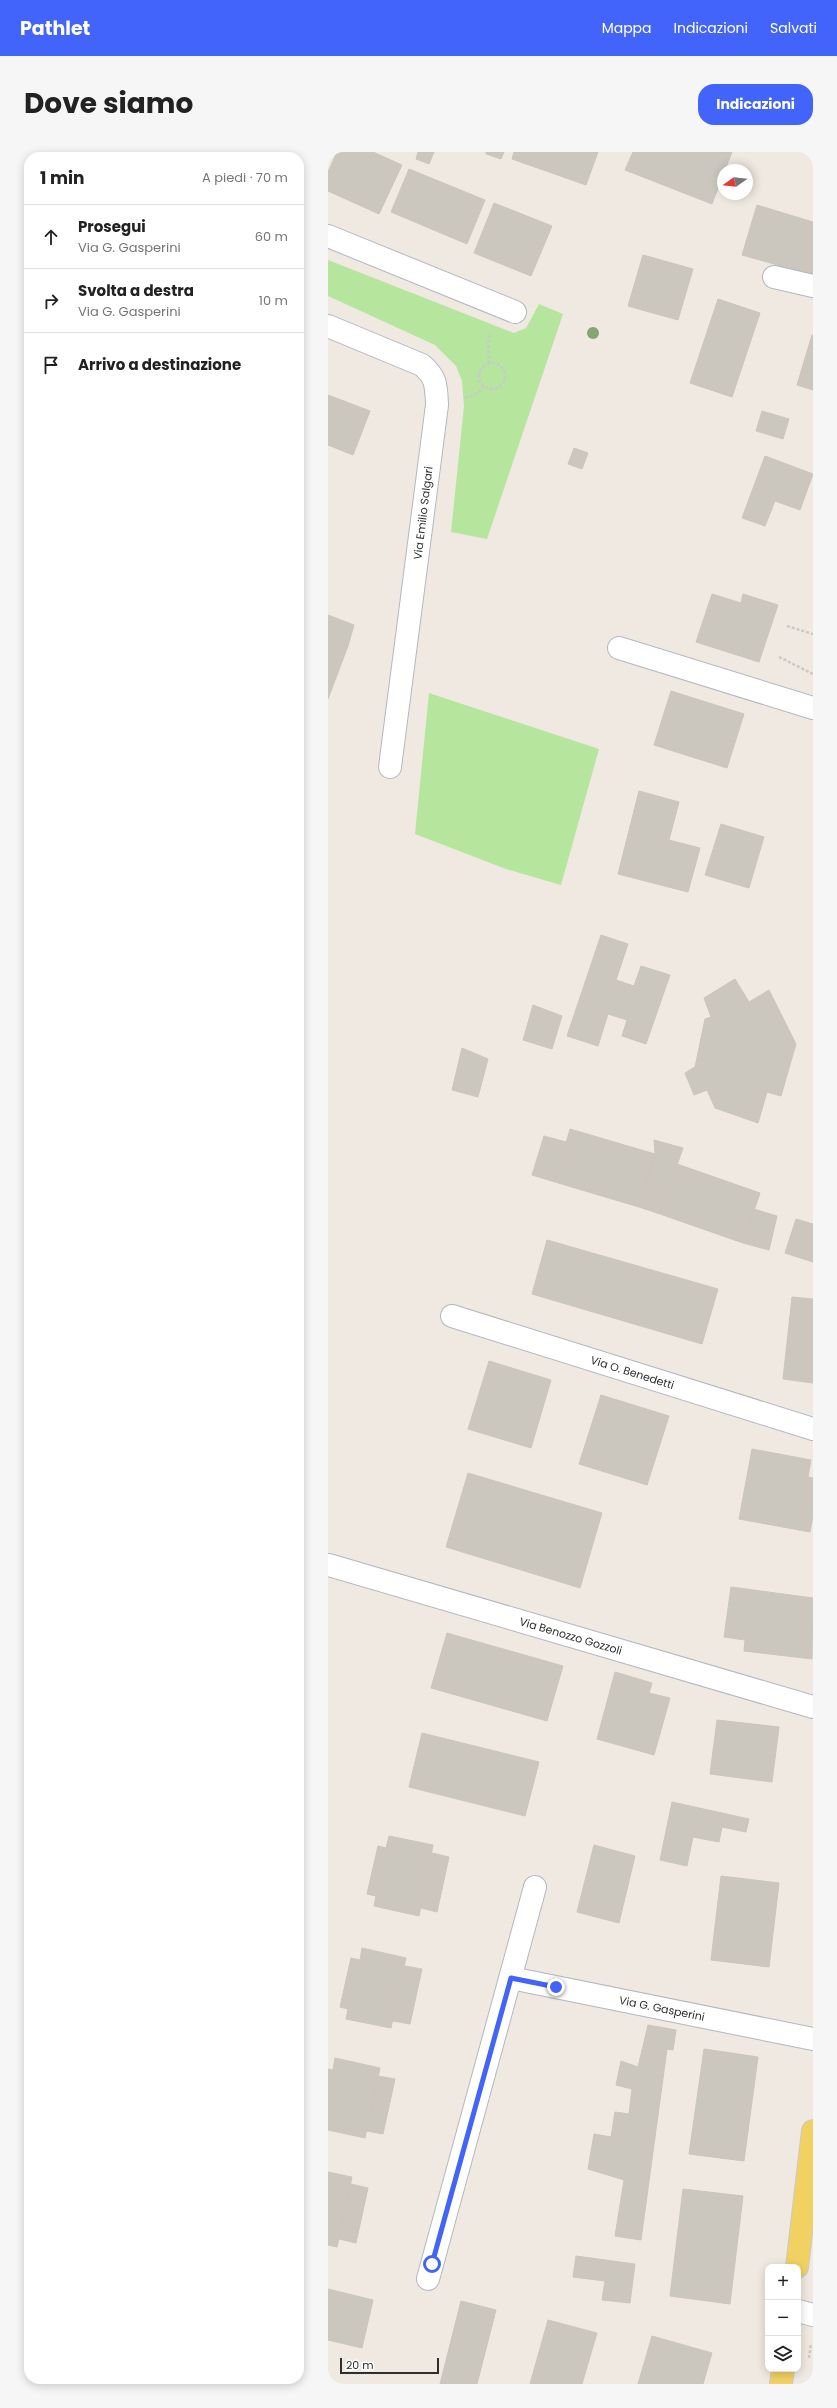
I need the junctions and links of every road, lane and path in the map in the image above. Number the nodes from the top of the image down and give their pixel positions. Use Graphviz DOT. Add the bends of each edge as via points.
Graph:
graph roads {
  1 [pos="328,236"];
  2 [pos="774,277"];
  3 [pos="813,286"];
  4 [pos="515,312"];
  5 [pos="328,326"];
  6 [pos="501,386"];
  7 [pos="787,626"];
  8 [pos="813,634"];
  9 [pos="619,648"];
  10 [pos="779,657"];
  11 [pos="813,674"];
  12 [pos="813,708"];
  13 [pos="390,767"];
  14 [pos="452,1316"];
  15 [pos="813,1429"];
  16 [pos="329,1565"];
  17 [pos="813,1707"];
  18 [pos="535,1887"];
  19 [pos="511,1978"];
  20 [pos="813,2039"];
  21 [pos="813,2131"];
  22 [pos="797,2264"];
  23 [pos="428,2279"];
  24 [pos="801,2312"];
  25 [pos="813,2314"];
  26 [pos="783,2372"];
  27 [pos="781,2384"];
  1 -- 4 [label="street"];
  2 -- 3 [label="street"];
  5 -- 13 [label="street, Via Emilio Salgari" via="422,365 430,372 437,386"];
  6 -- 6 [label="path" via="506,378 505,370 499,364 491,362 483,366 479,373 483,386 493,389"];
  7 -- 8 [label="path"];
  9 -- 12 [label="street"];
  10 -- 11 [label="path"];
  14 -- 15 [label="street, Via O. Benedetti"];
  16 -- 17 [label="street, Via Benozzo Gozzoli"];
  18 -- 19 [label="street"];
  19 -- 20 [label="street, Via G. Gasperini"];
  19 -- 23 [label="street"];
  21 -- 22 [label="main road"];
  24 -- 25 [label="street"];
  26 -- 27 [label="main road"];
}
